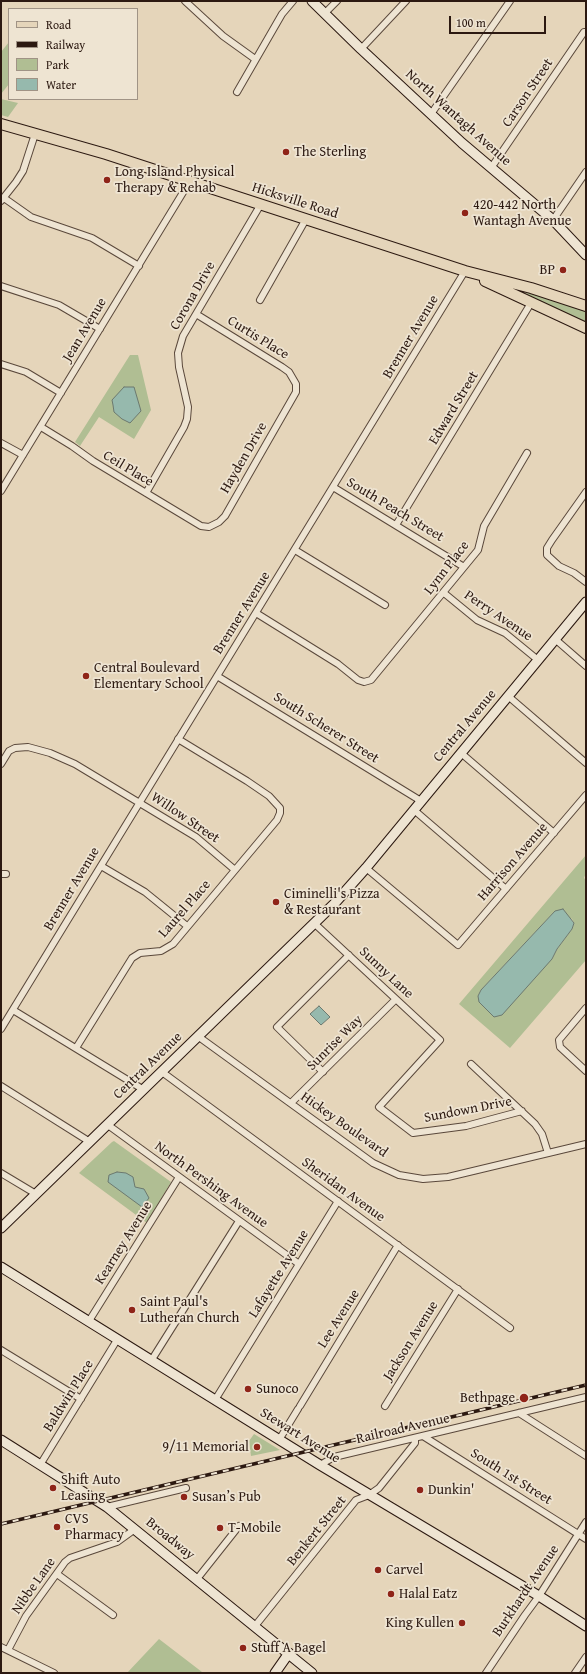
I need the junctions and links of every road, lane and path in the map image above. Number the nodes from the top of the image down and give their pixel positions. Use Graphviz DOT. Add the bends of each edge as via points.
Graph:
graph roads {
  1 [pos="185,1"];
  2 [pos="292,1"];
  3 [pos="312,1"];
  4 [pos="337,1"];
  5 [pos="406,1"];
  6 [pos="510,1"];
  7 [pos="324,13"];
  8 [pos="586,32"];
  9 [pos="361,49"];
  10 [pos="255,59"];
  11 [pos="237,92"];
  12 [pos="431,114"];
  13 [pos="1,124"];
  14 [pos="35,134"];
  15 [pos="492,168"];
  16 [pos="586,172"];
  17 [pos="190,181"];
  18 [pos="2,200"];
  19 [pos="261,204"];
  20 [pos="306,219"];
  21 [pos="553,220"];
  22 [pos="586,255"];
  23 [pos="138,266"];
  24 [pos="465,271"];
  25 [pos="1,286"];
  26 [pos="260,300"];
  27 [pos="531,303"];
  28 [pos="586,306"];
  29 [pos="196,314"];
  30 [pos="586,328"];
  31 [pos="100,329"];
  32 [pos="1,364"];
  33 [pos="296,392"];
  34 [pos="61,393"];
  35 [pos="40,427"];
  36 [pos="1,443"];
  37 [pos="527,453"];
  38 [pos="23,455"];
  39 [pos="333,487"];
  40 [pos="1,491"];
  41 [pos="586,492"];
  42 [pos="146,493"];
  43 [pos="396,525"];
  44 [pos="206,526"];
  45 [pos="295,550"];
  46 [pos="464,567"];
  47 [pos="586,582"];
  48 [pos="444,592"];
  49 [pos="586,602"];
  50 [pos="385,605"];
  51 [pos="256,613"];
  52 [pos="555,639"];
  53 [pos="538,660"];
  54 [pos="586,666"];
  55 [pos="217,676"];
  56 [pos="508,696"];
  57 [pos="178,739"];
  58 [pos="461,753"];
  59 [pos="586,763"];
  60 [pos="1,764"];
  61 [pos="586,795"];
  62 [pos="421,801"];
  63 [pos="140,802"];
  64 [pos="418,813"];
  65 [pos="554,833"];
  66 [pos="101,866"];
  67 [pos="366,868"];
  68 [pos="235,870"];
  69 [pos="506,889"];
  70 [pos="315,924"];
  71 [pos="187,926"];
  72 [pos="349,955"];
  73 [pos="396,999"];
  74 [pos="586,1008"];
  75 [pos="13,1010"];
  76 [pos="1,1029"];
  77 [pos="199,1037"];
  78 [pos="76,1048"];
  79 [pos="471,1064"];
  80 [pos="586,1071"];
  81 [pos="162,1072"];
  82 [pos="323,1072"];
  83 [pos="1,1086"];
  84 [pos="144,1090"];
  85 [pos="291,1103"];
  86 [pos="379,1107"];
  87 [pos="522,1111"];
  88 [pos="108,1125"];
  89 [pos="90,1142"];
  90 [pos="586,1144"];
  91 [pos="548,1153"];
  92 [pos="1,1173"];
  93 [pos="179,1177"];
  94 [pos="36,1194"];
  95 [pos="338,1201"];
  96 [pos="239,1220"];
  97 [pos="1,1228"];
  98 [pos="398,1245"];
  99 [pos="299,1264"];
  100 [pos="1,1267"];
  101 [pos="458,1289"];
  102 [pos="89,1322"];
  103 [pos="510,1328"];
  104 [pos="117,1340"];
  105 [pos="1,1350"];
  106 [pos="151,1361"];
  107 [pos="586,1397"];
  108 [pos="81,1399"];
  109 [pos="215,1400"];
  110 [pos="385,1406"];
  111 [pos="519,1413"];
  112 [pos="423,1436"];
  113 [pos="415,1438"];
  114 [pos="1,1440"];
  115 [pos="279,1440"];
  116 [pos="586,1456"];
  117 [pos="40,1464"];
  118 [pos="320,1465"];
  119 [pos="186,1488"];
  120 [pos="370,1495"];
  121 [pos="107,1507"];
  122 [pos="586,1522"];
  123 [pos="239,1526"];
  124 [pos="135,1529"];
  125 [pos="578,1534"];
  126 [pos="586,1539"];
  127 [pos="57,1574"];
  128 [pos="197,1579"];
  129 [pos="539,1596"];
  130 [pos="113,1615"];
  131 [pos="255,1626"];
  132 [pos="586,1626"];
  133 [pos="1,1647"];
  134 [pos="8,1650"];
  135 [pos="289,1653"];
  136 [pos="586,1657"];
  137 [pos="54,1673"];
  138 [pos="275,1673"];
  139 [pos="312,1673"];
  140 [pos="486,1673"];
  141 [pos="575,1673"];
  1 -- 10 [label="street" via="223,36"];
  2 -- 10 [label="street"];
  3 -- 7 [label="main road, North Wantagh Avenue"];
  4 -- 7 [label="street"];
  5 -- 9 [label="street"];
  6 -- 12 [label="street"];
  7 -- 9 [label="main road, North Wantagh Avenue"];
  8 -- 15 [label="street, Carson Street"];
  9 -- 12 [label="main road, North Wantagh Avenue"];
  10 -- 11 [label="street"];
  12 -- 15 [label="main road, North Wantagh Avenue"];
  13 -- 14 [label="main road, Hicksville Road"];
  14 -- 17 [label="main road, Hicksville Road"];
  14 -- 18 [label="street" via="23,171"];
  15 -- 21 [label="main road, North Wantagh Avenue"];
  16 -- 21 [label="street"];
  17 -- 19 [label="main road, Hicksville Road"];
  17 -- 23 [label="street, Jean Avenue"];
  18 -- 23 [label="street" via="31,217 92,238"];
  19 -- 20 [label="main road, Hicksville Road"];
  19 -- 29 [label="street, Corona Drive"];
  20 -- 24 [label="main road, Hicksville Road"];
  20 -- 26 [label="street"];
  21 -- 22 [label="main road, North Wantagh Avenue"];
  23 -- 31 [label="street, Jean Avenue"];
  24 -- 27 [label="main road, Hicksville Road"];
  24 -- 28 [label="main road, Hicksville Road" via="531,288"];
  24 -- 39 [label="street, Brenner Avenue"];
  25 -- 31 [label="street" via="60,305"];
  27 -- 30 [label="main road, Hicksville Road"];
  27 -- 43 [label="street, Edward Street"];
  29 -- 33 [label="street, Curtis Place" via="289,372 296,384"];
  29 -- 42 [label="street, Corona Drive" via="183,336 178,353 188,407 187,419"];
  31 -- 34 [label="street, Jean Avenue"];
  32 -- 34 [label="street" via="26,372"];
  33 -- 44 [label="street, Hayden Drive" via="225,516 219,522"];
  34 -- 35 [label="street, Jean Avenue"];
  35 -- 38 [label="street, Jean Avenue"];
  35 -- 42 [label="street, Ceil Place"];
  36 -- 38 [label="street"];
  37 -- 46 [label="street, Lynn Place" via="484,526 478,550"];
  38 -- 40 [label="street, Jean Avenue"];
  39 -- 43 [label="street, South Peach Street"];
  39 -- 45 [label="street, Brenner Avenue"];
  41 -- 47 [label="street" via="547,548 547,555 559,566"];
  42 -- 44 [label="street, Ceil Place" via="201,526"];
  43 -- 46 [label="street, South Peach Street"];
  45 -- 50 [label="street"];
  45 -- 51 [label="street, Brenner Avenue"];
  46 -- 48 [label="street, Lynn Place"];
  48 -- 51 [label="street, Lynn Place" via="371,680 364,682"];
  48 -- 53 [label="street, Perry Avenue" via="477,620 505,633"];
  49 -- 52 [label="main road, Central Avenue"];
  51 -- 55 [label="street, Brenner Avenue"];
  52 -- 53 [label="main road, Central Avenue"];
  52 -- 54 [label="street"];
  53 -- 56 [label="main road, Central Avenue"];
  55 -- 57 [label="street, Brenner Avenue"];
  55 -- 62 [label="street, South Scherer Street"];
  56 -- 58 [label="main road, Central Avenue"];
  56 -- 59 [label="street"];
  57 -- 63 [label="street, Brenner Avenue"];
  57 -- 68 [label="street, Laurel Place" via="269,796 280,808 277,820"];
  58 -- 62 [label="main road, Central Avenue"];
  58 -- 65 [label="street"];
  60 -- 63 [label="street, Willow Street" via="14,748 36,749 75,764"];
  61 -- 65 [label="street, Harrison Avenue"];
  62 -- 64 [label="main road, Central Avenue"];
  63 -- 66 [label="street, Brenner Avenue"];
  63 -- 68 [label="street, Willow Street" via="196,837"];
  64 -- 67 [label="main road, Central Avenue"];
  64 -- 69 [label="street"];
  65 -- 69 [label="street, Harrison Avenue"];
  66 -- 71 [label="street" via="145,892"];
  66 -- 75 [label="street, Brenner Avenue"];
  67 -- 69 [label="street, Harrison Avenue" via="458,944"];
  67 -- 70 [label="main road, Central Avenue"];
  68 -- 71 [label="street, Laurel Place"];
  70 -- 72 [label="street, Sunny Lane"];
  70 -- 77 [label="main road, Central Avenue"];
  71 -- 78 [label="street, Laurel Place" via="168,948 140,953 132,958"];
  72 -- 73 [label="street, Sunny Lane"];
  72 -- 82 [label="street" via="277,1027"];
  73 -- 82 [label="street, Sunrise Way"];
  73 -- 86 [label="street, Sunny Lane" via="440,1040"];
  74 -- 80 [label="street" via="559,1040 560,1047"];
  75 -- 76 [label="street, Brenner Avenue"];
  75 -- 78 [label="street"];
  77 -- 81 [label="main road, Central Avenue"];
  77 -- 85 [label="street, Hickey Boulevard"];
  78 -- 84 [label="street"];
  79 -- 87 [label="street"];
  81 -- 84 [label="main road, Central Avenue"];
  81 -- 95 [label="street, Sheridan Avenue"];
  82 -- 85 [label="street, Sunrise Way"];
  83 -- 89 [label="street"];
  84 -- 88 [label="main road, Central Avenue"];
  85 -- 91 [label="street, Hickey Boulevard" via="373,1163 409,1177 448,1177"];
  86 -- 87 [label="street, Sundown Drive" via="413,1133 466,1126"];
  87 -- 91 [label="street" via="536,1124"];
  88 -- 89 [label="main road, Central Avenue"];
  88 -- 93 [label="street, North Pershing Avenue"];
  89 -- 94 [label="main road, Central Avenue"];
  90 -- 91 [label="street, Hickey Boulevard"];
  92 -- 94 [label="street"];
  93 -- 96 [label="street, North Pershing Avenue"];
  93 -- 102 [label="street, Kearney Avenue"];
  94 -- 97 [label="main road, Central Avenue"];
  95 -- 98 [label="street, Sheridan Avenue"];
  95 -- 99 [label="street, Lafayette Avenue"];
  96 -- 99 [label="street, North Pershing Avenue"];
  96 -- 106 [label="street"];
  98 -- 101 [label="street, Sheridan Avenue"];
  98 -- 115 [label="street, Lee Avenue"];
  99 -- 109 [label="street, Lafayette Avenue"];
  100 -- 102 [label="main road, Stewart Avenue"];
  101 -- 103 [label="street, Sheridan Avenue"];
  101 -- 110 [label="street, Jackson Avenue"];
  102 -- 104 [label="main road, Stewart Avenue"];
  104 -- 106 [label="main road, Stewart Avenue"];
  104 -- 108 [label="street, Baldwin Place"];
  105 -- 108 [label="street"];
  106 -- 109 [label="main road, Stewart Avenue"];
  107 -- 111 [label="street, Railroad Avenue"];
  108 -- 117 [label="street, Baldwin Place"];
  109 -- 115 [label="main road, Stewart Avenue"];
  111 -- 112 [label="street, Railroad Avenue"];
  111 -- 116 [label="street"];
  112 -- 113 [label="street, Railroad Avenue"];
  112 -- 125 [label="street, South 1st Street"];
  113 -- 118 [label="street, Railroad Avenue" via="334,1457"];
  113 -- 120 [label="street, Benkert Street" via="415,1443 379,1488"];
  114 -- 117 [label="main road, Broadway"];
  115 -- 118 [label="main road, Stewart Avenue"];
  117 -- 121 [label="main road, Broadway"];
  118 -- 120 [label="main road, Stewart Avenue"];
  119 -- 121 [label="street"];
  120 -- 129 [label="main road, Stewart Avenue"];
  120 -- 131 [label="street, Benkert Street" via="356,1500"];
  121 -- 124 [label="main road, Broadway"];
  122 -- 125 [label="street, Burkhardt Avenue"];
  123 -- 128 [label="street"];
  124 -- 127 [label="street, Nibbe Lane" via="117,1542 70,1558"];
  124 -- 128 [label="main road, Broadway"];
  125 -- 126 [label="street, South 1st Street"];
  125 -- 129 [label="street, Burkhardt Avenue"];
  127 -- 130 [label="street"];
  127 -- 134 [label="street, Nibbe Lane" via="26,1616"];
  128 -- 131 [label="main road, Broadway"];
  129 -- 132 [label="main road, Stewart Avenue"];
  129 -- 140 [label="street, Burkhardt Avenue"];
  131 -- 135 [label="main road, Broadway"];
  133 -- 134 [label="street"];
  134 -- 137 [label="street"];
  135 -- 138 [label="main road"];
  135 -- 139 [label="main road, Broadway"];
  136 -- 141 [label="street"];
}
